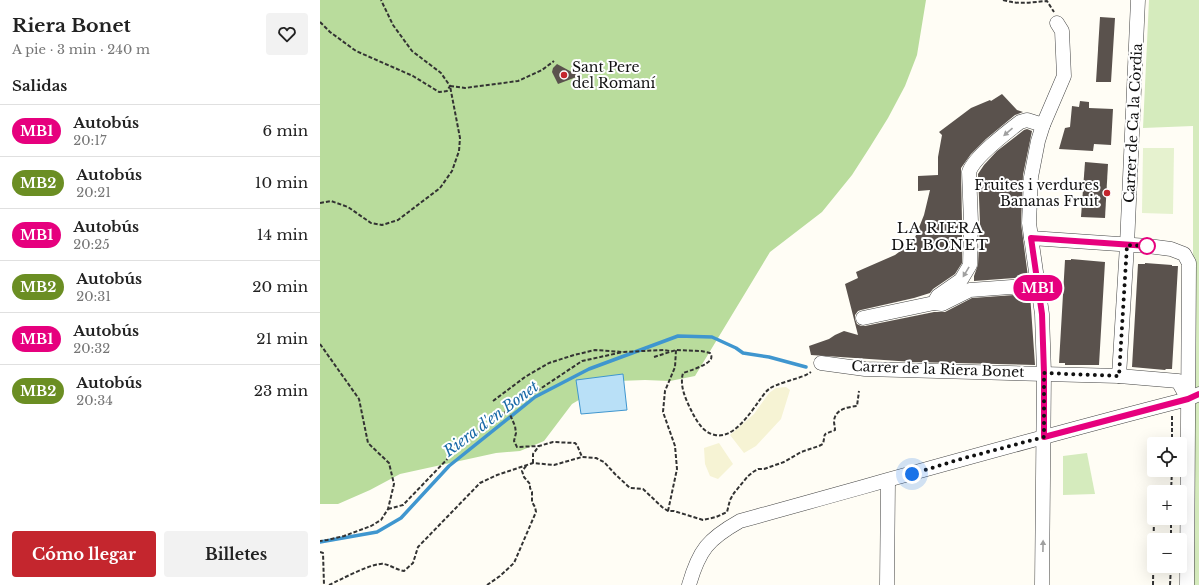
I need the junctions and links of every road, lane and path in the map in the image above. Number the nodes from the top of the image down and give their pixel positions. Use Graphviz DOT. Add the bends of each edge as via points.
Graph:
graph roads {
  1 [pos="381,0"];
  2 [pos="1003,0"];
  3 [pos="1138,0"];
  4 [pos="320,22"];
  5 [pos="1057,23"];
  6 [pos="554,61"];
  7 [pos="450,86"];
  8 [pos="1043,125"];
  9 [pos="320,203"];
  10 [pos="1031,238"];
  11 [pos="1127,245"];
  12 [pos="1037,285"];
  13 [pos="934,303"];
  14 [pos="863,318"];
  15 [pos="320,344"];
  16 [pos="676,350"];
  17 [pos="671,351"];
  18 [pos="623,352"];
  19 [pos="654,357"];
  20 [pos="821,363"];
  21 [pos="1044,373"];
  22 [pos="1119,376"];
  23 [pos="859,391"];
  24 [pos="1193,396"];
  25 [pos="493,401"];
  26 [pos="508,410"];
  27 [pos="1044,437"];
  28 [pos="539,446"];
  29 [pos="582,457"];
  30 [pos="533,463"];
  31 [pos="528,465"];
  32 [pos="888,481"];
  33 [pos="388,508"];
  34 [pos="668,511"];
  35 [pos="1154,525"];
  36 [pos="320,541"];
  37 [pos="320,552"];
  38 [pos="1170,573"];
  39 [pos="324,585"];
  40 [pos="329,585"];
  41 [pos="487,585"];
  42 [pos="690,585"];
  43 [pos="887,585"];
  44 [pos="1042,585"];
  45 [pos="1153,585"];
  46 [pos="1170,585"];
  47 [pos="1187,585"];
  1 -- 7 [label="path" via="393,25 412,51 441,73"];
  2 -- 5 [label="path" via="1028,4 1047,1 1053,9"];
  3 -- 11 [label="street, Carrer de Ca la Còrdia"];
  4 -- 7 [label="path" via="356,51 413,76 439,92 447,91"];
  5 -- 8 [label="street" via="1062,31 1064,76"];
  6 -- 7 [label="path" via="542,70 518,81 465,88"];
  7 -- 9 [label="path" via="460,138 459,151 452,171 440,188 398,220 382,225 371,223 348,207 331,201"];
  8 -- 10 [label="street" via="1031,176"];
  8 -- 13 [label="street, one-way" via="1027,120 1020,122 971,167 970,265 961,280 938,296"];
  10 -- 11 [label="street"];
  10 -- 12 [label="street"];
  11 -- 22 [label="street, Carrer de Ca la Còrdia"];
  11 -- 24 [label="street" via="1171,248 1184,254 1189,263"];
  12 -- 13 [label="street" via="970,290 942,304"];
  12 -- 21 [label="street" via="1042,314"];
  13 -- 14 [label="street"];
  15 -- 33 [label="path" via="359,399 368,443 388,463 394,484"];
  16 -- 17 [label="path"];
  16 -- 20 [label="path" via="706,351 712,355 707,362 683,373 681,379 683,391 694,415 710,434 718,435 726,435 740,424 769,389 806,376"];
  16 -- 34 [label="path" via="675,367 666,391 663,412 674,446 677,469"];
  17 -- 18 [label="path"];
  17 -- 19 [label="path"];
  18 -- 25 [label="path" via="595,350 549,363"];
  18 -- 26 [label="path" via="582,361"];
  20 -- 21 [label="street, Carrer de la Riera Bonet" via="865,369"];
  21 -- 22 [label="street, Carrer de la Riera Bonet"];
  21 -- 27 [label="street"];
  22 -- 24 [label="street, Carrer de la Riera Bonet" via="1178,381"];
  23 -- 34 [label="path" via="857,406 844,408 836,415 834,430 824,435 823,444 784,462 753,472 734,493 727,512 703,520"];
  24 -- 27 [label="street"];
  24 -- 47 [label="street"];
  26 -- 28 [label="path" via="515,426 514,441 517,447"];
  26 -- 33 [label="path" via="456,450 403,505"];
  27 -- 32 [label="street"];
  44 -- 27 [label="street, one-way"];
  28 -- 29 [label="path" via="553,442 575,443"];
  28 -- 30 [label="path" via="534,454"];
  29 -- 30 [label="path" via="554,465"];
  29 -- 34 [label="path" via="596,458 604,462 626,485 643,489"];
  30 -- 31 [label="path"];
  31 -- 40 [label="path" via="480,483 418,547 413,563 404,571 382,564 360,569"];
  31 -- 41 [label="path" via="522,471 529,482 536,512 514,563"];
  32 -- 42 [label="street" via="740,521 713,538 704,548 693,571"];
  32 -- 43 [label="street"];
  33 -- 36 [label="path" via="381,520 371,526"];
  35 -- 45 [label="path"];
  37 -- 39 [label="path" via="323,553"];
  38 -- 46 [label="path"];
}
